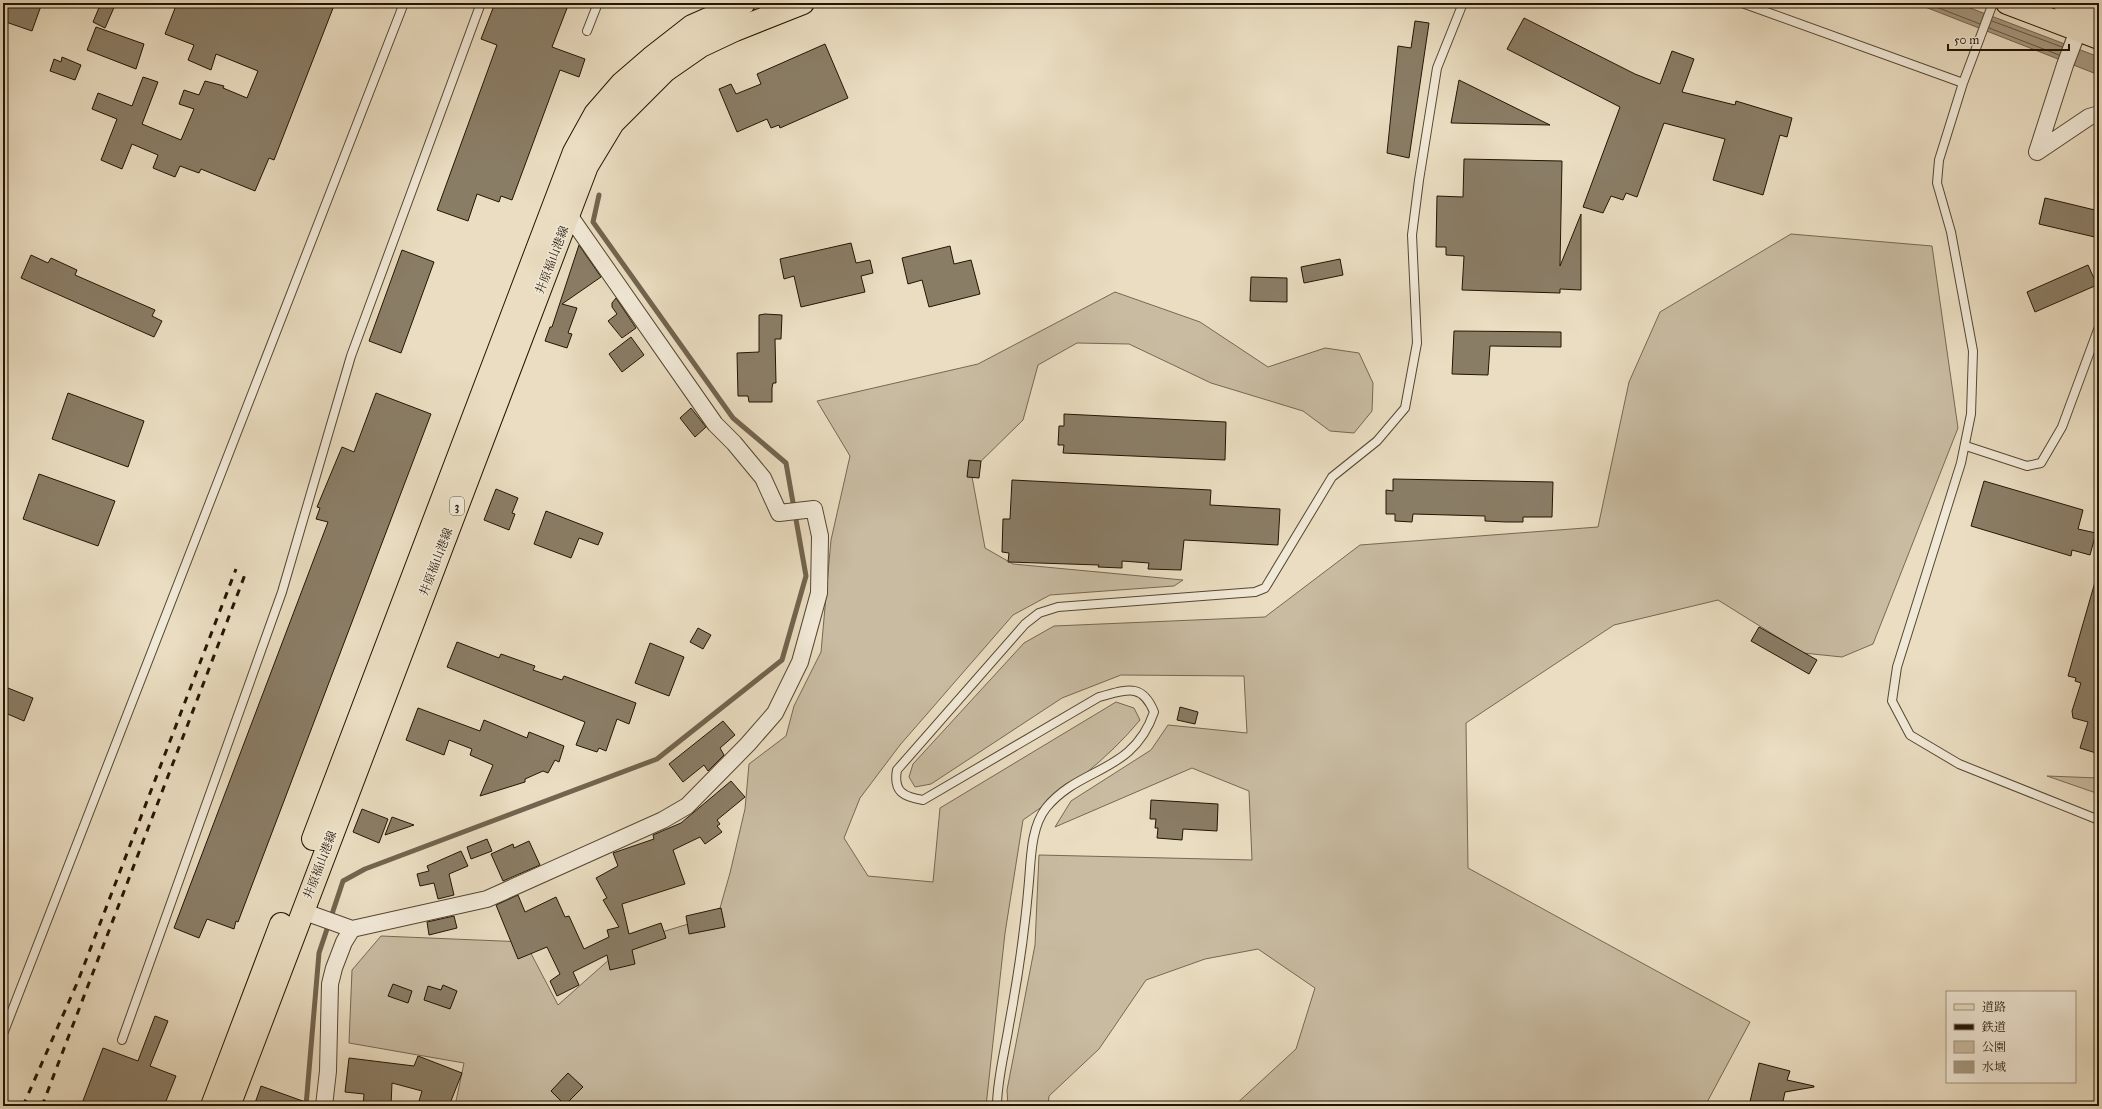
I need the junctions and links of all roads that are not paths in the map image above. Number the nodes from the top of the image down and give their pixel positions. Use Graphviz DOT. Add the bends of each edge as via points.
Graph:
graph roads {
  1 [pos="404,3"];
  2 [pos="481,3"];
  3 [pos="598,3"];
  4 [pos="744,3"];
  5 [pos="803,3"];
  6 [pos="1463,3"];
  7 [pos="1742,3"];
  8 [pos="1993,3"];
  9 [pos="2007,3"];
  10 [pos="2064,3"];
  11 [pos="2084,25"];
  12 [pos="587,31"];
  13 [pos="2099,38"];
  14 [pos="1963,83"];
  15 [pos="2099,114"];
  16 [pos="569,214"];
  17 [pos="2099,327"];
  18 [pos="1966,446"];
  19 [pos="2099,820"];
  20 [pos="312,914"];
  21 [pos="348,927"];
  22 [pos="3,1034"];
  23 [pos="122,1040"];
  24 [pos="212,1106"];
  25 [pos="229,1106"];
  26 [pos="324,1106"];
  27 [pos="997,1106"];
  1 -- 22 [label="lane"];
  2 -- 23 [label="lane" via="351,356 282,592"];
  3 -- 12 [label="lane"];
  4 -- 24 [label="main road, 井原福山港線 / 3" via="692,26 650,58 595,114 574,152"];
  5 -- 16 [label="main road, 井原福山港線 / 3" via="701,46 666,71 613,123 587,166"];
  6 -- 27 [label="lane" via="1437,68 1419,180 1412,235 1417,343 1406,408 1377,441 1332,477 1265,588 1255,592 1058,607 1039,613 1025,624 897,770 895,780 900,791 909,798 923,800 1099,697 1127,690 1140,692 1149,699 1154,712 1148,729 1127,754 1063,792 1046,809 1038,824 1030,860 1024,939"];
  7 -- 14 [label="lane"];
  8 -- 14 [label="lane"];
  9 -- 11 [label="main road"];
  10 -- 11 [label="main road"];
  11 -- 13 [label="main road"];
  11 -- 15 [label="street" via="2065,65 2037,152 2089,117"];
  14 -- 18 [label="lane" via="1939,160 1937,183 1951,232 1973,351 1971,414"];
  16 -- 20 [label="main road, 井原福山港線 / 3"];
  16 -- 21 [label="street" via="715,424 763,478 778,513 814,509 820,536 819,593 800,662 775,713 687,806 649,827 487,899"];
  17 -- 18 [label="lane" via="2062,427 2041,463 2027,466"];
  18 -- 19 [label="lane" via="1897,667 1892,701 1910,736 1959,764"];
  20 -- 21 [label="street"];
  20 -- 25 [label="main road, 井原福山港線 / 3"];
  21 -- 26 [label="street" via="330,984 328,1071"];
}
